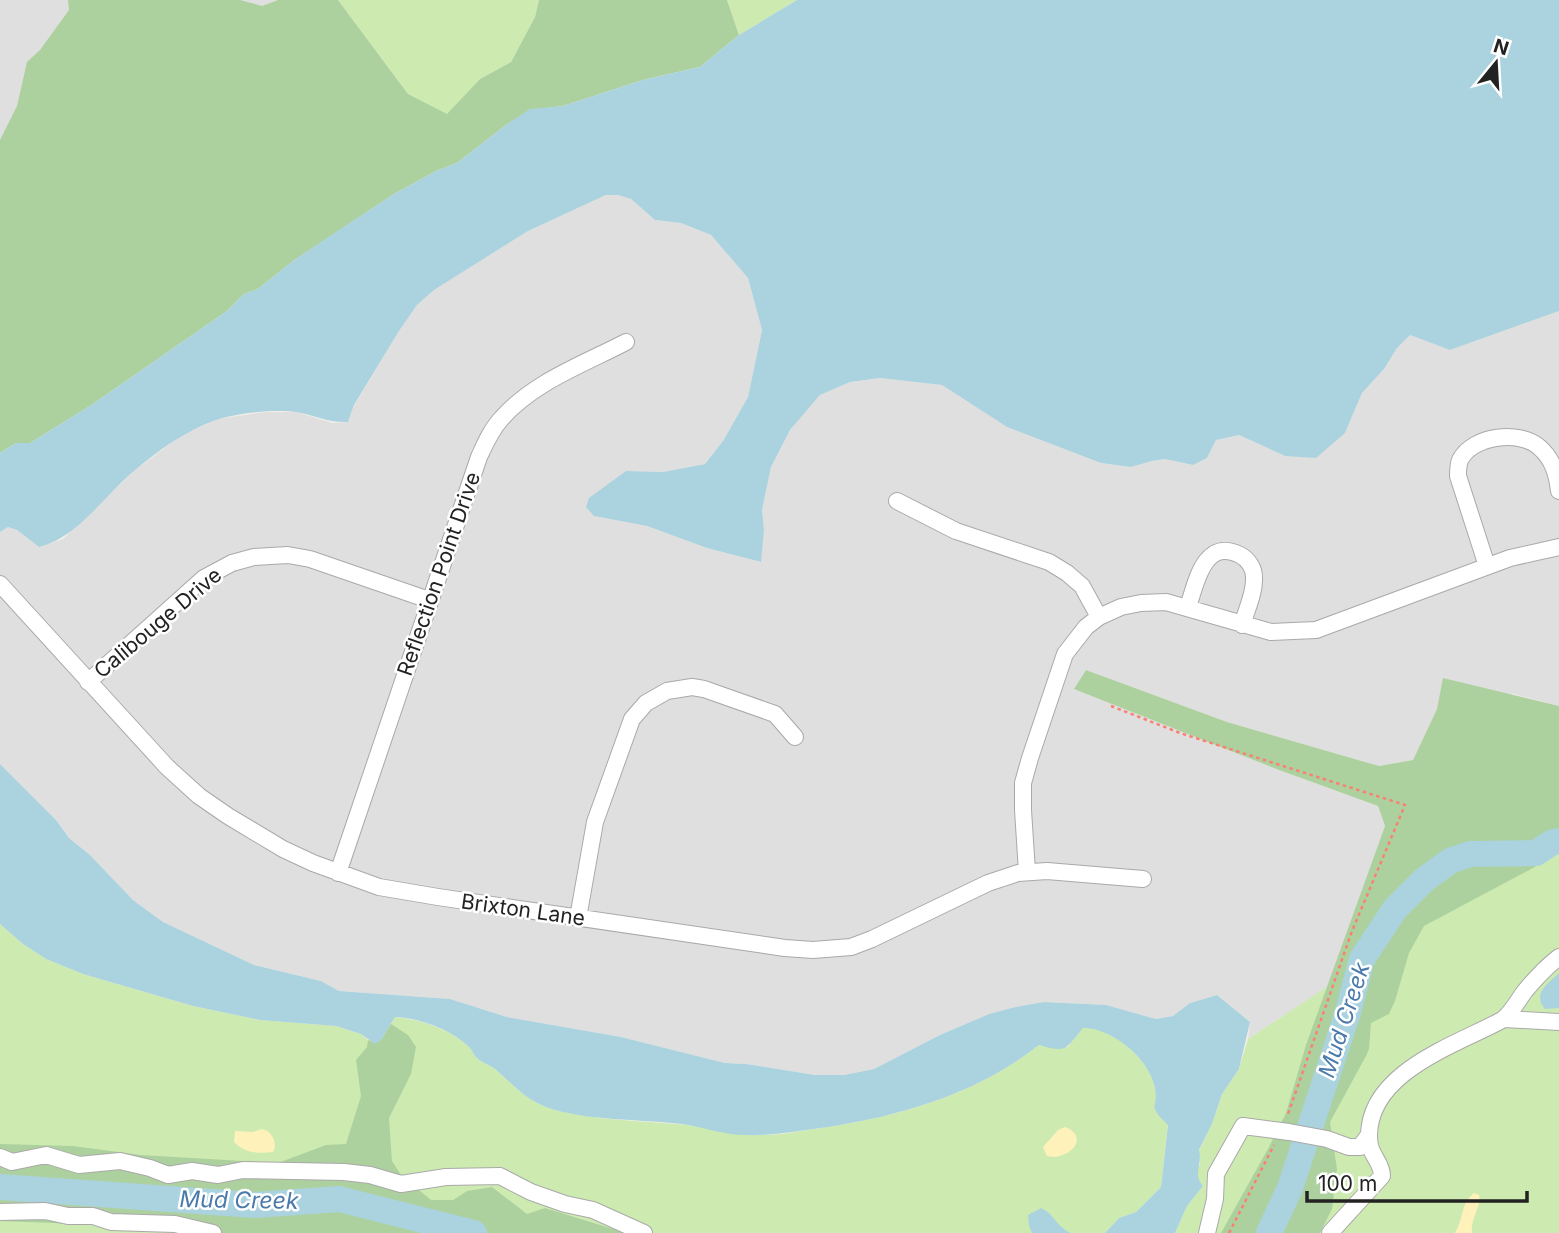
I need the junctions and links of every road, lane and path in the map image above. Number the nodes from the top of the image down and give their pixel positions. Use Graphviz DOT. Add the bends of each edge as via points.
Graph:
graph roads {
  1 [pos="626,342"];
  2 [pos="1559,491"];
  3 [pos="897,502"];
  4 [pos="1559,547"];
  5 [pos="1487,566"];
  6 [pos="0,584"];
  7 [pos="429,600"];
  8 [pos="1188,607"];
  9 [pos="1099,617"];
  10 [pos="1242,625"];
  11 [pos="88,682"];
  12 [pos="1111,706"];
  13 [pos="795,737"];
  14 [pos="1027,872"];
  15 [pos="338,873"];
  16 [pos="1143,879"];
  17 [pos="578,918"];
  18 [pos="1559,957"];
  19 [pos="1516,1004"];
  20 [pos="1504,1019"];
  21 [pos="1529,1021"];
  22 [pos="1559,1022"];
  23 [pos="1285,1132"];
  24 [pos="1366,1145"];
  25 [pos="0,1157"];
  26 [pos="0,1212"];
  27 [pos="213,1233"];
  28 [pos="644,1233"];
  29 [pos="1207,1233"];
  30 [pos="1229,1233"];
  31 [pos="1330,1233"];
  1 -- 7 [label="street, Reflection Point Drive" via="539,387 499,420 479,457"];
  2 -- 5 [label="street" via="1553,464 1530,441 1504,437 1467,452 1458,476"];
  3 -- 9 [label="street" via="956,531 1049,562 1082,586"];
  4 -- 5 [label="street"];
  5 -- 10 [label="street" via="1316,630 1271,632"];
  6 -- 11 [label="street, Brixton Lane"];
  7 -- 11 [label="street, Calibouge Drive" via="310,559 254,557 204,578"];
  7 -- 15 [label="street, Reflection Point Drive"];
  8 -- 9 [label="street" via="1141,603"];
  8 -- 10 [label="street"];
  8 -- 10 [label="street" via="1203,563 1219,552 1238,554 1250,564 1255,577"];
  9 -- 14 [label="street" via="1065,654 1030,758 1023,783"];
  11 -- 15 [label="street, Brixton Lane" via="199,796 273,844"];
  12 -- 23 [label="path" via="1180,733 1405,805 1352,930"];
  13 -- 17 [label="street" via="775,714 704,689 667,691 646,703 628,728 595,822"];
  14 -- 16 [label="street, Brixton Lane"];
  14 -- 17 [label="street, Brixton Lane" via="988,883 872,939 835,949 785,948"];
  15 -- 17 [label="street, Brixton Lane" via="379,887"];
  18 -- 19 [label="street"];
  19 -- 20 [label="street"];
  19 -- 21 [label="street" via="1517,1015"];
  20 -- 21 [label="street"];
  20 -- 24 [label="street" via="1422,1059 1378,1100"];
  21 -- 22 [label="street"];
  23 -- 24 [label="street" via="1344,1146"];
  23 -- 29 [label="street" via="1241,1128 1216,1174"];
  23 -- 30 [label="path"];
  24 -- 31 [label="street" via="1382,1170 1379,1181"];
  25 -- 28 [label="street" via="12,1162 46,1154 79,1165 120,1161 168,1175 243,1170 344,1172 401,1184 500,1176"];
  26 -- 27 [label="street" via="46,1211 111,1222 174,1224"];
}
